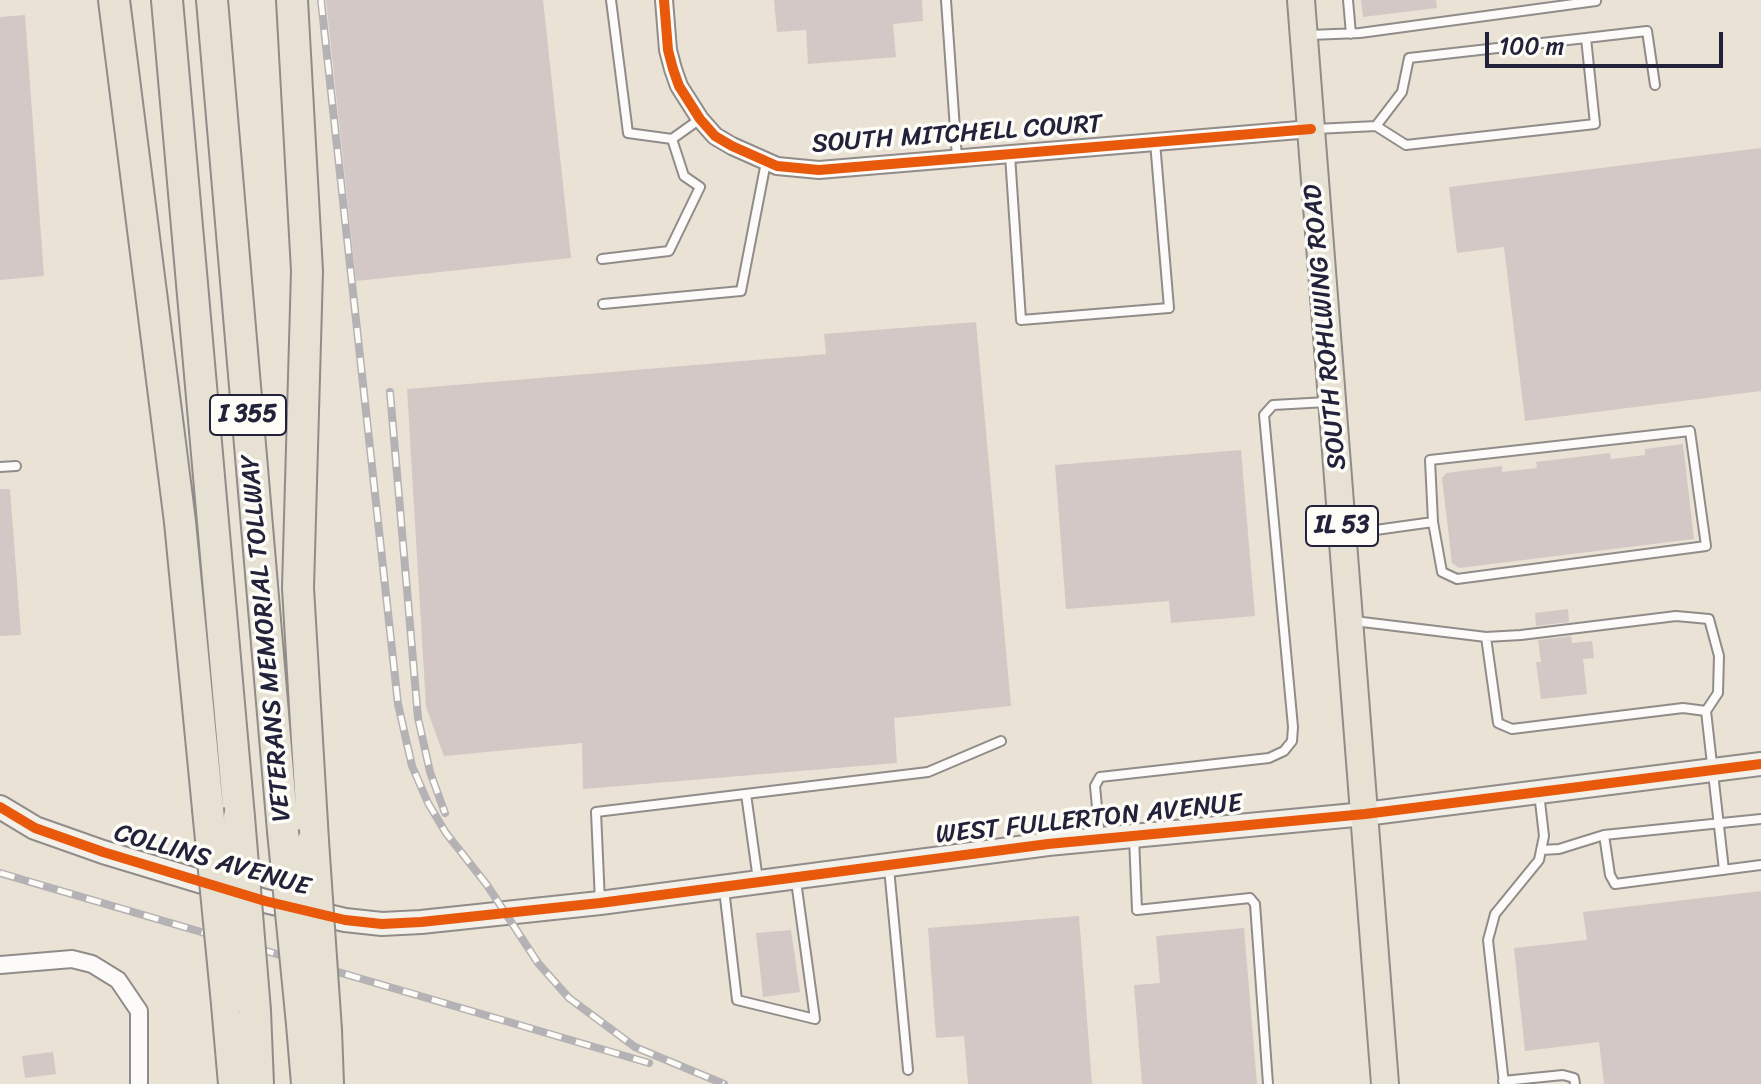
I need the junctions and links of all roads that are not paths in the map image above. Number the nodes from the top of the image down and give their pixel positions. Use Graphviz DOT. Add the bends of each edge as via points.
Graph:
graph roads {
  1 [pos="114,0"];
  2 [pos="167,0"];
  3 [pos="212,0"];
  4 [pos="292,0"];
  5 [pos="611,0"];
  6 [pos="664,0"];
  7 [pos="946,0"];
  8 [pos="1301,0"];
  9 [pos="1348,0"];
  10 [pos="1596,1"];
  11 [pos="1351,34"];
  12 [pos="1304,35"];
  13 [pos="1586,38"];
  14 [pos="1655,85"];
  15 [pos="700,119"];
  16 [pos="1376,126"];
  17 [pos="1311,129"];
  18 [pos="672,139"];
  19 [pos="1155,142"];
  20 [pos="1010,155"];
  21 [pos="957,159"];
  22 [pos="766,162"];
  23 [pos="602,259"];
  24 [pos="603,304"];
  25 [pos="1332,402"];
  26 [pos="16,466"];
  27 [pos="0,467"];
  28 [pos="1433,522"];
  29 [pos="1343,535"];
  30 [pos="1349,621"];
  31 [pos="1486,637"];
  32 [pos="1706,711"];
  33 [pos="1001,741"];
  34 [pos="1761,764"];
  35 [pos="1713,771"];
  36 [pos="1538,792"];
  37 [pos="746,794"];
  38 [pos="0,807"];
  39 [pos="1365,814"];
  40 [pos="1761,819"];
  41 [pos="1719,823"];
  42 [pos="1604,835"];
  43 [pos="1134,836"];
  44 [pos="1100,839"];
  45 [pos="1541,850"];
  46 [pos="888,863"];
  47 [pos="1761,865"];
  48 [pos="1724,870"];
  49 [pos="795,876"];
  50 [pos="759,881"];
  51 [pos="723,886"];
  52 [pos="600,903"];
  53 [pos="421,922"];
  54 [pos="0,965"];
  55 [pos="241,1007"];
  56 [pos="314,1027"];
  57 [pos="908,1070"];
  58 [pos="1504,1082"];
  59 [pos="139,1084"];
  60 [pos="234,1084"];
  61 [pos="258,1084"];
  62 [pos="307,1084"];
  63 [pos="328,1084"];
  64 [pos="1268,1084"];
  65 [pos="1385,1084"];
  66 [pos="1575,1084"];
  1 -- 55 [label="highway, bridge" via="180,522 208,809"];
  2 -- 55 [label="highway, VETERANS MEMORIAL TOLLWAY / I 355, bridge" via="239,817"];
  3 -- 56 [label="highway, VETERANS MEMORIAL TOLLWAY / I 355, bridge" via="283,831"];
  4 -- 56 [label="highway, bridge" via="307,271 298,588 313,841"];
  5 -- 18 [label="lane" via="628,133"];
  6 -- 15 [label="street, SOUTH MITCHELL COURT" via="673,69"];
  7 -- 21 [label="lane"];
  8 -- 12 [label="main road, SOUTH ROHLWING ROAD / IL 53"];
  9 -- 11 [label="lane"];
  10 -- 11 [label="lane"];
  11 -- 12 [label="lane"];
  12 -- 17 [label="main road, SOUTH ROHLWING ROAD / IL 53"];
  13 -- 14 [label="lane" via="1647,31"];
  13 -- 16 [label="lane" via="1409,58 1402,92"];
  13 -- 16 [label="lane" via="1595,124 1406,145"];
  15 -- 18 [label="lane"];
  15 -- 22 [label="street, SOUTH MITCHELL COURT" via="715,136"];
  16 -- 17 [label="lane"];
  17 -- 19 [label="street, SOUTH MITCHELL COURT"];
  17 -- 25 [label="main road, SOUTH ROHLWING ROAD / IL 53"];
  18 -- 23 [label="lane" via="684,176 700,187 669,251"];
  19 -- 20 [label="street, SOUTH MITCHELL COURT"];
  19 -- 20 [label="lane" via="1169,308 1021,320"];
  20 -- 21 [label="street, SOUTH MITCHELL COURT"];
  21 -- 22 [label="street, SOUTH MITCHELL COURT" via="819,170"];
  22 -- 24 [label="lane" via="741,291"];
  25 -- 29 [label="main road, SOUTH ROHLWING ROAD / IL 53"];
  25 -- 44 [label="lane" via="1273,405 1264,415 1292,741 1269,758 1100,777 1095,786"];
  26 -- 27 [label="lane"];
  28 -- 28 [label="lane" via="1442,572 1457,579 1706,546 1690,431 1430,460"];
  28 -- 29 [label="lane"];
  29 -- 30 [label="main road, SOUTH ROHLWING ROAD / IL 53"];
  30 -- 31 [label="lane"];
  30 -- 39 [label="main road, SOUTH ROHLWING ROAD / IL 53"];
  31 -- 32 [label="lane" via="1498,723 1512,729 1683,708"];
  31 -- 32 [label="lane" via="1676,616 1709,619 1719,656 1718,693"];
  32 -- 35 [label="lane"];
  33 -- 37 [label="lane" via="928,772"];
  34 -- 35 [label="street, WEST FULLERTON AVENUE"];
  35 -- 36 [label="street, WEST FULLERTON AVENUE"];
  35 -- 41 [label="lane"];
  36 -- 39 [label="street, WEST FULLERTON AVENUE"];
  36 -- 45 [label="lane"];
  37 -- 50 [label="lane"];
  37 -- 52 [label="lane" via="596,812"];
  38 -- 53 [label="street, COLLINS AVENUE" via="59,839 265,901 345,920"];
  39 -- 43 [label="street, WEST FULLERTON AVENUE"];
  39 -- 65 [label="main road, SOUTH ROHLWING ROAD / IL 53"];
  40 -- 41 [label="lane"];
  41 -- 42 [label="lane"];
  41 -- 48 [label="lane"];
  42 -- 45 [label="lane"];
  42 -- 48 [label="lane" via="1615,884"];
  43 -- 44 [label="street, WEST FULLERTON AVENUE"];
  43 -- 64 [label="lane" via="1137,910 1250,898 1255,904"];
  44 -- 46 [label="street, WEST FULLERTON AVENUE"];
  45 -- 58 [label="lane" via="1539,860 1495,914 1488,940"];
  46 -- 49 [label="street, WEST FULLERTON AVENUE"];
  46 -- 57 [label="lane"];
  47 -- 48 [label="lane"];
  49 -- 50 [label="street, WEST FULLERTON AVENUE"];
  49 -- 51 [label="lane" via="815,1019 737,1000"];
  50 -- 51 [label="street, WEST FULLERTON AVENUE"];
  51 -- 52 [label="street, WEST FULLERTON AVENUE"];
  52 -- 53 [label="street, WEST FULLERTON AVENUE"];
  54 -- 59 [label="street" via="72,959 118,980 139,1011"];
  55 -- 60 [label="highway"];
  55 -- 61 [label="highway, VETERANS MEMORIAL TOLLWAY / I 355"];
  56 -- 62 [label="highway, VETERANS MEMORIAL TOLLWAY / I 355"];
  56 -- 63 [label="highway"];
  58 -- 66 [label="lane" via="1563,1075 1574,1078"];
}
